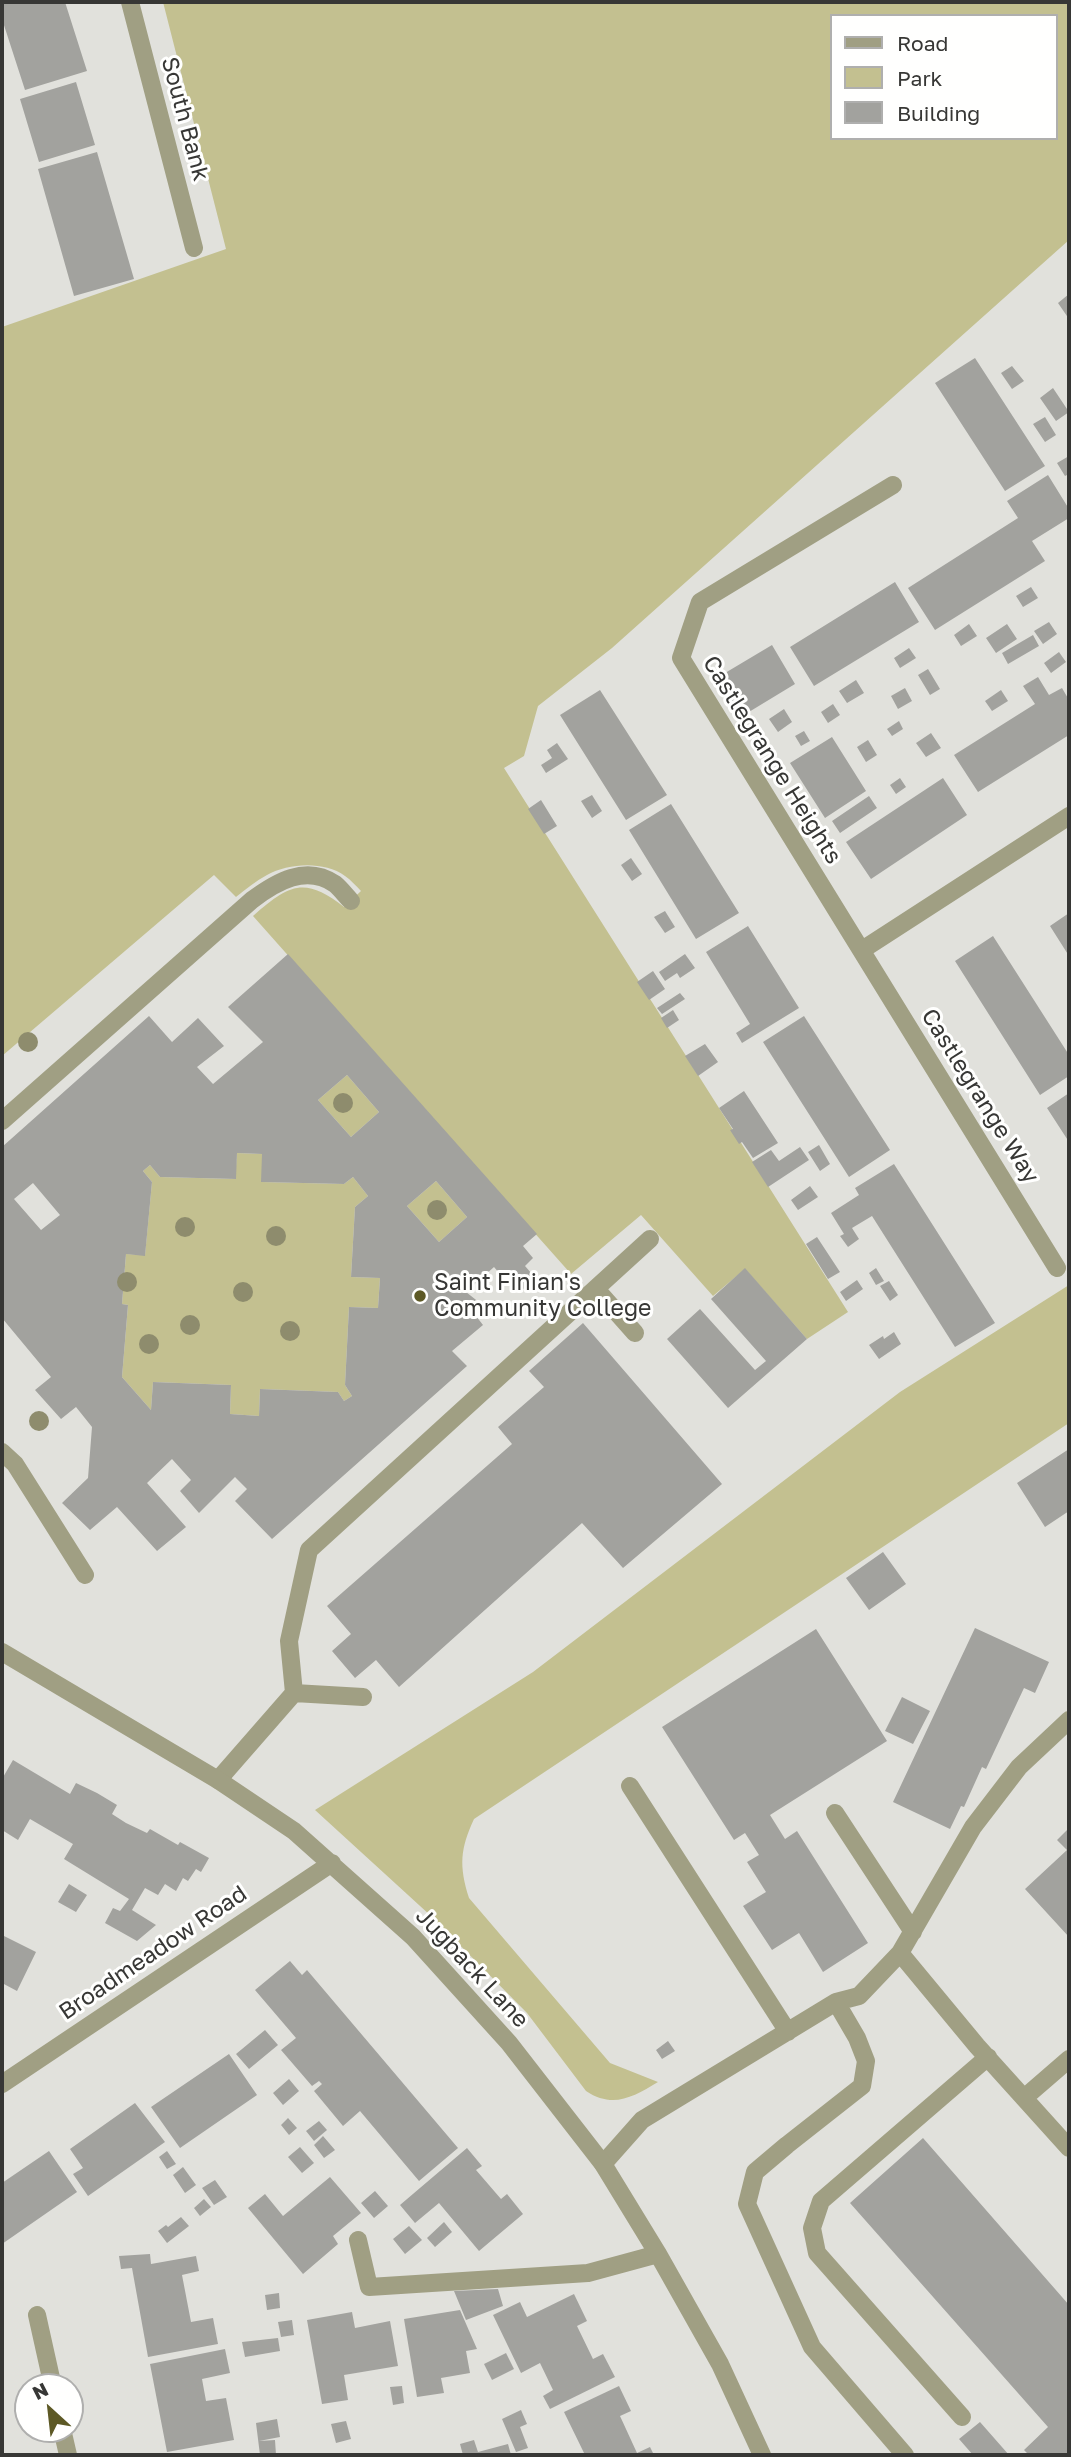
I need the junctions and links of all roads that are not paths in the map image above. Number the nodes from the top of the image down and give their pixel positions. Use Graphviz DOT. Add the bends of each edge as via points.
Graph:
graph roads {
  1 [pos="130,2"];
  2 [pos="194,248"];
  3 [pos="893,485"];
  4 [pos="1069,816"];
  5 [pos="351,901"];
  6 [pos="862,950"];
  7 [pos="2,1121"];
  8 [pos="650,1240"];
  9 [pos="1057,1268"];
  10 [pos="596,1289"];
  11 [pos="635,1333"];
  12 [pos="2,1452"];
  13 [pos="85,1575"];
  14 [pos="2,1652"];
  15 [pos="294,1693"];
  16 [pos="363,1697"];
  17 [pos="1069,1720"];
  18 [pos="218,1780"];
  19 [pos="630,1786"];
  20 [pos="835,1813"];
  21 [pos="332,1863"];
  22 [pos="913,1932"];
  23 [pos="900,1952"];
  24 [pos="836,2003"];
  25 [pos="788,2032"];
  26 [pos="982,2052"];
  27 [pos="1069,2059"];
  28 [pos="2,2084"];
  29 [pos="1024,2098"];
  30 [pos="1069,2148"];
  31 [pos="603,2164"];
  32 [pos="358,2240"];
  33 [pos="658,2255"];
  34 [pos="37,2315"];
  35 [pos="50,2373"];
  36 [pos="962,2417"];
  37 [pos="762,2455"];
  38 [pos="905,2455"];
  1 -- 2 [label="street, South Bank"];
  3 -- 6 [label="street, Castlegrange Heights" via="700,602 681,658"];
  4 -- 6 [label="street"];
  5 -- 7 [label="street" via="322,878 289,877 273,884"];
  6 -- 9 [label="street, Castlegrange Way"];
  8 -- 10 [label="street"];
  10 -- 11 [label="street"];
  10 -- 15 [label="street" via="309,1550 289,1641"];
  12 -- 13 [label="street" via="15,1464"];
  14 -- 18 [label="street, Jugback Lane"];
  15 -- 16 [label="street"];
  15 -- 18 [label="street"];
  17 -- 22 [label="street" via="1019,1768 973,1827"];
  18 -- 21 [label="street, Jugback Lane" via="294,1831"];
  19 -- 25 [label="street"];
  20 -- 22 [label="street"];
  21 -- 28 [label="street, Broadmeadow Road"];
  21 -- 31 [label="street, Jugback Lane" via="413,1937 509,2043"];
  22 -- 23 [label="street"];
  23 -- 24 [label="street" via="859,1996"];
  23 -- 26 [label="street"];
  24 -- 25 [label="street"];
  24 -- 38 [label="street" via="866,2061 862,2086 755,2172 747,2204 812,2347"];
  25 -- 31 [label="street" via="642,2120"];
  26 -- 29 [label="street"];
  26 -- 36 [label="street" via="821,2201 812,2228 817,2253"];
  27 -- 29 [label="street"];
  29 -- 30 [label="street"];
  31 -- 33 [label="street, Jugback Lane"];
  32 -- 33 [label="street" via="369,2287 588,2273"];
  33 -- 37 [label="street, Jugback Lane" via="720,2364"];
  34 -- 35 [label="street"];
}
